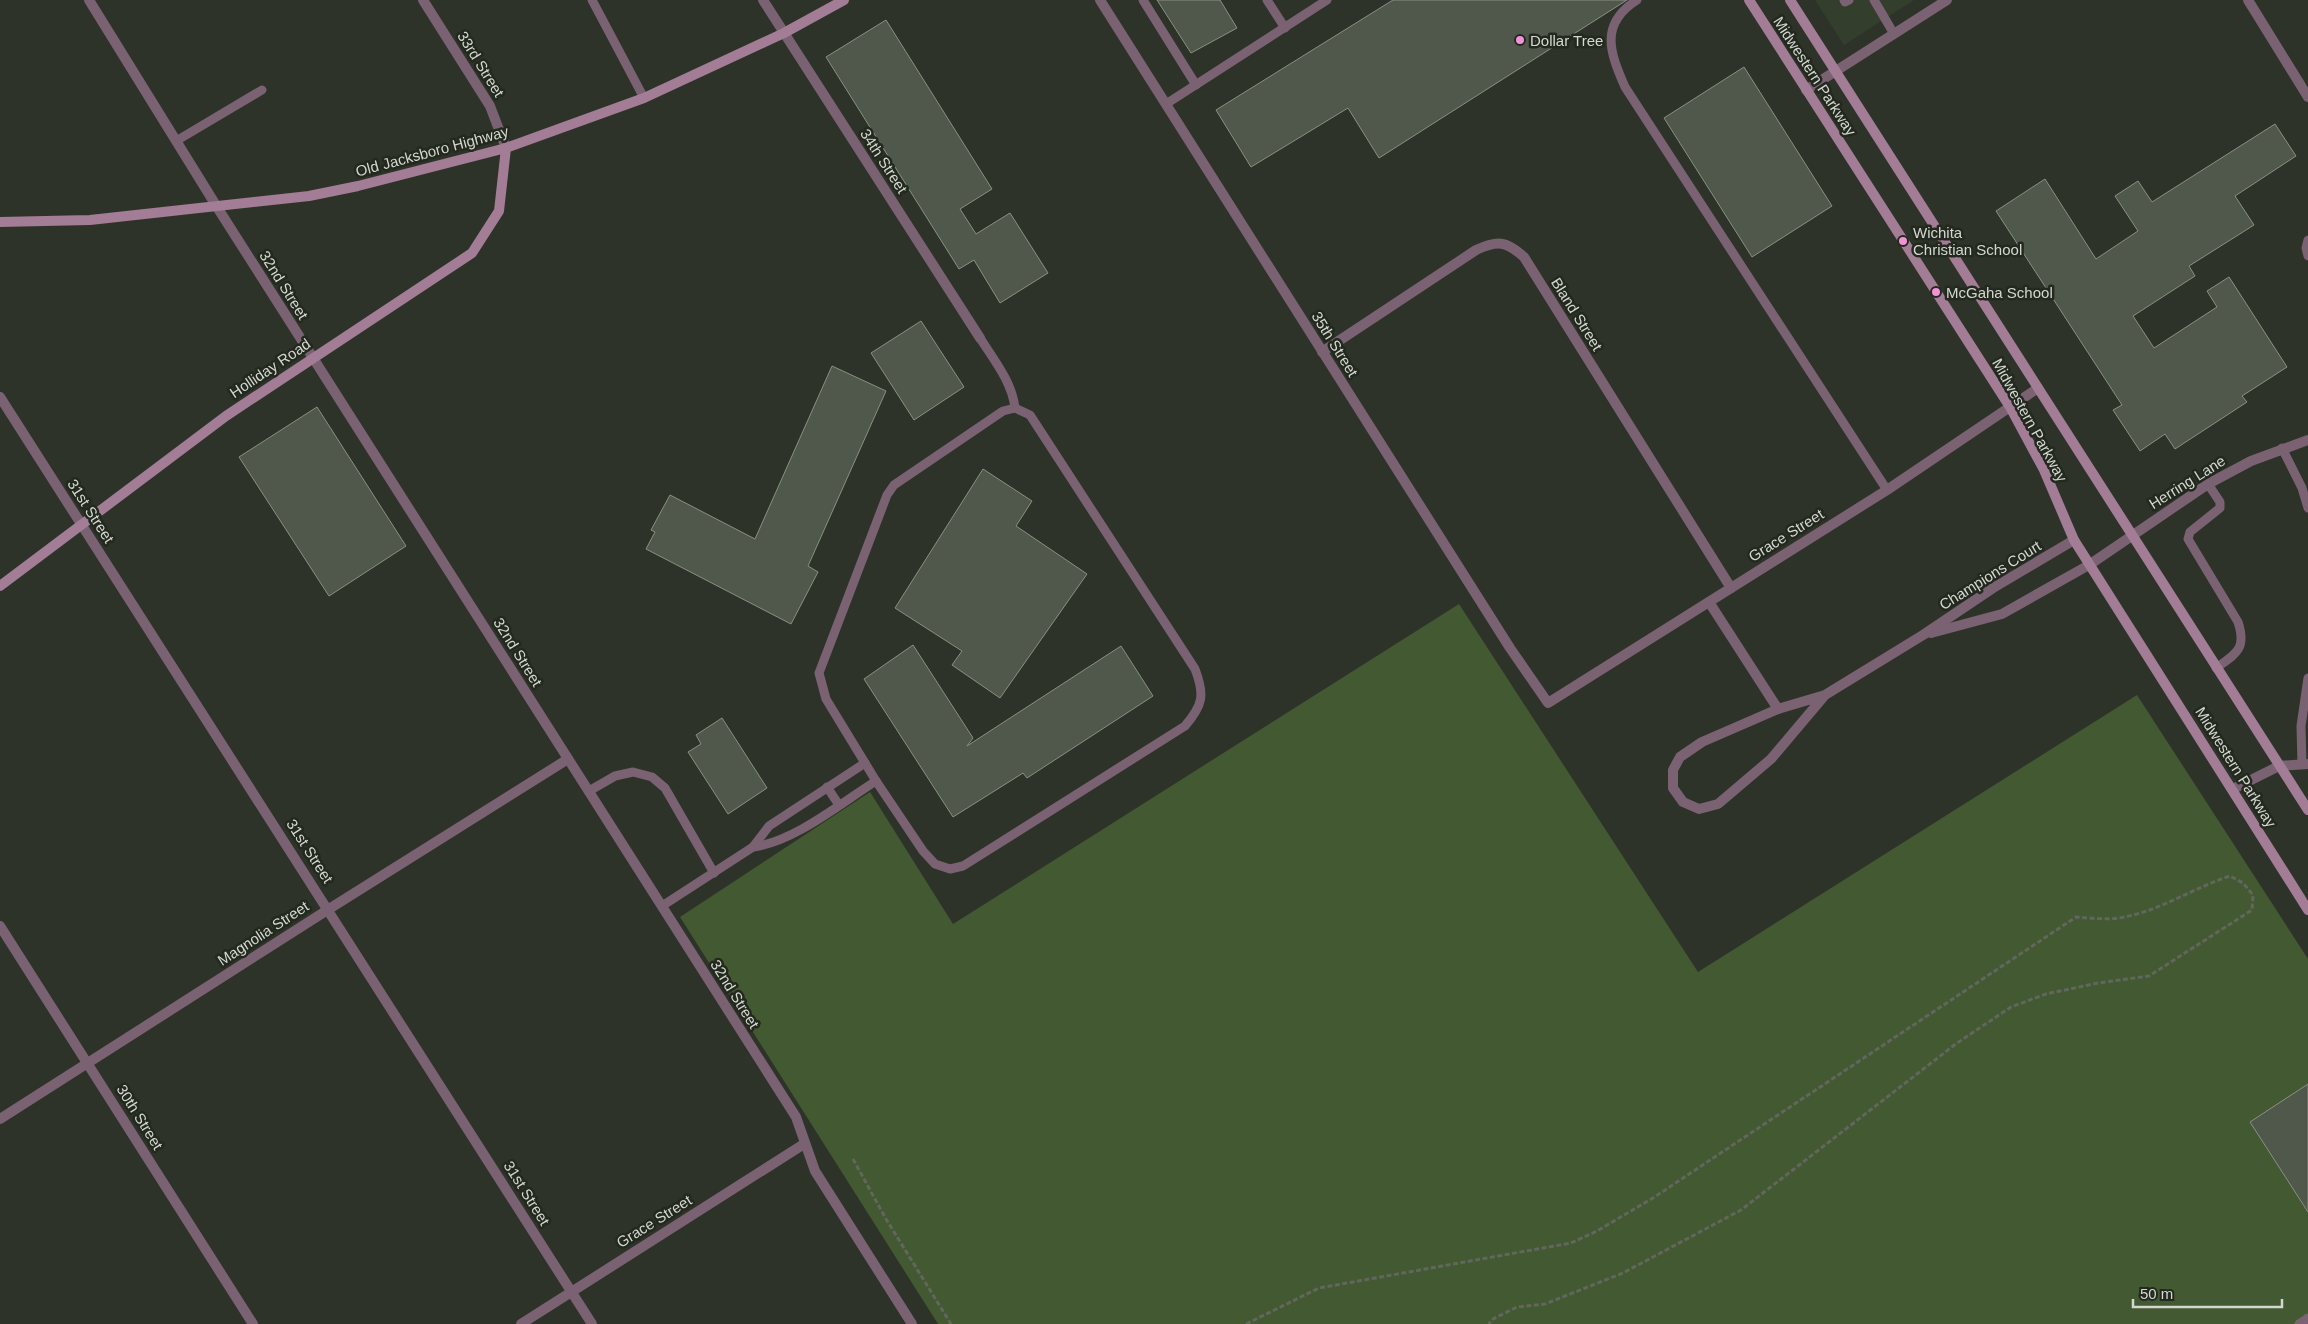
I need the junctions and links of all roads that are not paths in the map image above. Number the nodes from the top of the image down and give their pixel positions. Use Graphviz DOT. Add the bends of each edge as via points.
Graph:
graph roads {
  1 [pos="89,0"];
  2 [pos="423,0"];
  3 [pos="592,0"];
  4 [pos="763,0"];
  5 [pos="844,0"];
  6 [pos="1100,0"];
  7 [pos="1143,0"];
  8 [pos="1267,0"];
  9 [pos="1328,0"];
  10 [pos="1637,0"];
  11 [pos="1749,0"];
  12 [pos="1790,0"];
  13 [pos="1844,0"];
  14 [pos="1849,0"];
  15 [pos="1874,0"];
  16 [pos="1947,0"];
  17 [pos="2248,0"];
  18 [pos="1285,28"];
  19 [pos="784,34"];
  20 [pos="1894,34"];
  21 [pos="1835,71"];
  22 [pos="1196,84"];
  23 [pos="262,90"];
  24 [pos="1806,90"];
  25 [pos="2308,97"];
  26 [pos="644,98"];
  27 [pos="1166,104"];
  28 [pos="176,140"];
  29 [pos="506,148"];
  30 [pos="217,207"];
  31 [pos="0,222"];
  32 [pos="2308,240"];
  33 [pos="2308,256"];
  34 [pos="980,338"];
  35 [pos="1322,352"];
  36 [pos="312,357"];
  37 [pos="2038,388"];
  38 [pos="0,396"];
  39 [pos="2010,407"];
  40 [pos="1014,408"];
  41 [pos="2308,440"];
  42 [pos="2282,448"];
  43 [pos="2208,484"];
  44 [pos="1887,490"];
  45 [pos="2308,508"];
  46 [pos="81,524"];
  47 [pos="2131,535"];
  48 [pos="2074,540"];
  49 [pos="2089,565"];
  50 [pos="0,586"];
  51 [pos="1731,588"];
  52 [pos="1709,602"];
  53 [pos="1923,635"];
  54 [pos="2216,668"];
  55 [pos="2308,678"];
  56 [pos="1825,695"];
  57 [pos="1548,703"];
  58 [pos="1778,709"];
  59 [pos="568,759"];
  60 [pos="865,763"];
  61 [pos="2305,764"];
  62 [pos="2279,766"];
  63 [pos="876,781"];
  64 [pos="827,787"];
  65 [pos="2233,790"];
  66 [pos="589,791"];
  67 [pos="838,805"];
  68 [pos="2308,810"];
  69 [pos="753,847"];
  70 [pos="714,873"];
  71 [pos="662,906"];
  72 [pos="329,909"];
  73 [pos="2308,910"];
  74 [pos="0,926"];
  75 [pos="88,1063"];
  76 [pos="0,1119"];
  77 [pos="804,1144"];
  78 [pos="571,1292"];
  79 [pos="2308,1318"];
  80 [pos="253,1324"];
  81 [pos="521,1324"];
  82 [pos="592,1324"];
  83 [pos="912,1324"];
  84 [pos="2299,1324"];
  1 -- 28 [label="street, 32nd Street"];
  2 -- 29 [label="street, 33rd Street" via="490,106"];
  3 -- 26 [label="lane"];
  4 -- 19 [label="street, 34th Street"];
  5 -- 19 [label="main road, Old Jacksboro Highway"];
  6 -- 27 [label="street, 35th Street"];
  7 -- 22 [label="lane"];
  8 -- 18 [label="lane"];
  9 -- 18 [label="lane"];
  10 -- 44 [label="lane" via="1616,19 1611,34 1612,58 1625,87"];
  11 -- 24 [label="main road, Midwestern Parkway"];
  12 -- 21 [label="main road, Midwestern Parkway"];
  13 -- 14 [label="lane"];
  15 -- 20 [label="lane"];
  16 -- 20 [label="street"];
  17 -- 25 [label="street"];
  18 -- 22 [label="lane"];
  19 -- 26 [label="main road, Old Jacksboro Highway"];
  19 -- 34 [label="street, 34th Street"];
  20 -- 21 [label="street"];
  21 -- 24 [label="street"];
  21 -- 37 [label="main road, Midwestern Parkway"];
  22 -- 27 [label="lane"];
  23 -- 28 [label="lane"];
  24 -- 39 [label="main road, Midwestern Parkway"];
  26 -- 29 [label="main road, Old Jacksboro Highway"];
  27 -- 35 [label="street, 35th Street"];
  28 -- 30 [label="street, 32nd Street"];
  29 -- 30 [label="main road, Old Jacksboro Highway" via="358,186 309,196"];
  29 -- 36 [label="main road, Holliday Road" via="499,211 472,254"];
  30 -- 31 [label="main road, Old Jacksboro Highway" via="90,220"];
  30 -- 36 [label="street, 32nd Street"];
  32 -- 33 [label="lane"];
  34 -- 40 [label="lane" via="1014,395"];
  35 -- 51 [label="street, Bland Street" via="1476,250 1495,242 1513,248 1524,257"];
  35 -- 57 [label="street, 35th Street"];
  36 -- 46 [label="main road, Holliday Road" via="226,416"];
  36 -- 59 [label="street, 32nd Street"];
  37 -- 39 [label="street, Grace Street"];
  37 -- 47 [label="main road, Midwestern Parkway"];
  38 -- 46 [label="street, 31st Street"];
  39 -- 44 [label="street, Grace Street"];
  39 -- 48 [label="main road, Midwestern Parkway" via="2044,470"];
  40 -- 60 [label="lane" via="1003,411 903,477 887,495 819,672 826,699"];
  40 -- 63 [label="lane" via="1030,415 1190,661 1200,683 1202,700 1196,714 1185,726 963,866 950,869 935,864 923,852"];
  41 -- 42 [label="street, Herring Lane"];
  42 -- 43 [label="street, Herring Lane"];
  42 -- 45 [label="lane"];
  43 -- 47 [label="street, Herring Lane"];
  43 -- 54 [label="lane" via="2220,502 2220,508 2190,532 2188,539 2241,631 2241,647"];
  44 -- 51 [label="street, Grace Street"];
  46 -- 50 [label="main road, Holliday Road"];
  46 -- 72 [label="street, 31st Street"];
  47 -- 49 [label="street, Herring Lane"];
  47 -- 54 [label="main road, Midwestern Parkway"];
  48 -- 49 [label="main road, Midwestern Parkway"];
  48 -- 53 [label="street, Champions Court" via="1993,588"];
  49 -- 53 [label="street, Champions Court" via="2002,614"];
  49 -- 65 [label="main road, Midwestern Parkway"];
  51 -- 52 [label="street, Grace Street"];
  52 -- 57 [label="street, Grace Street"];
  52 -- 58 [label="street"];
  53 -- 56 [label="street, Champions Court"];
  54 -- 62 [label="main road, Midwestern Parkway"];
  55 -- 61 [label="lane" via="2301,726"];
  56 -- 58 [label="street, Champions Court"];
  56 -- 58 [label="street, Champions Court" via="1771,760 1718,804 1699,809 1683,802 1674,788 1673,770 1680,757 1702,742"];
  59 -- 66 [label="street, 32nd Street"];
  59 -- 72 [label="street, Magnolia Street"];
  60 -- 63 [label="lane"];
  60 -- 64 [label="lane"];
  61 -- 62 [label="street"];
  62 -- 65 [label="street"];
  62 -- 68 [label="main road, Midwestern Parkway"];
  63 -- 67 [label="lane"];
  64 -- 67 [label="lane"];
  64 -- 69 [label="lane" via="769,826"];
  65 -- 73 [label="main road, Midwestern Parkway"];
  66 -- 70 [label="lane" via="615,776 633,772 652,777 665,788"];
  66 -- 71 [label="street, 32nd Street"];
  67 -- 69 [label="lane" via="786,839 768,846"];
  69 -- 70 [label="lane"];
  70 -- 71 [label="lane"];
  71 -- 77 [label="street, 32nd Street" via="796,1117"];
  72 -- 75 [label="street, Magnolia Street"];
  72 -- 78 [label="street, 31st Street"];
  74 -- 75 [label="street, 30th Street"];
  75 -- 76 [label="street, Magnolia Street"];
  75 -- 80 [label="street, 30th Street"];
  77 -- 78 [label="street, Grace Street"];
  77 -- 83 [label="street, 32nd Street" via="823,1184"];
  78 -- 81 [label="street, Grace Street"];
  78 -- 82 [label="street, 31st Street"];
  79 -- 84 [label="lane"];
}
